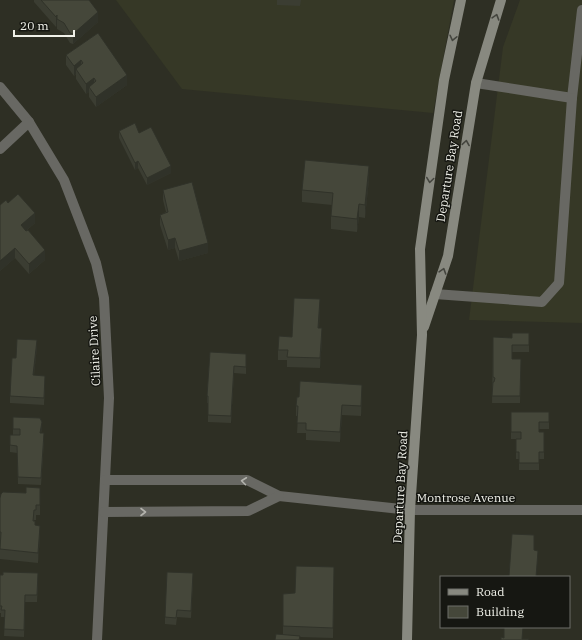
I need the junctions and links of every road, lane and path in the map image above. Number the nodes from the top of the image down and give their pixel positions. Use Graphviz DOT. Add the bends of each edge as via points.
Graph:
graph roads {
  1 [pos="462,0"];
  2 [pos="501,0"];
  3 [pos="582,10"];
  4 [pos="476,83"];
  5 [pos="0,87"];
  6 [pos="572,98"];
  7 [pos="29,122"];
  8 [pos="0,149"];
  9 [pos="435,294"];
  10 [pos="422,335"];
  11 [pos="105,480"];
  12 [pos="279,496"];
  13 [pos="410,510"];
  14 [pos="582,510"];
  15 [pos="104,512"];
  16 [pos="97,640"];
  17 [pos="407,640"];
  1 -- 10 [label="main road, Departure Bay Road, one-way" via="444,80 420,249"];
  4 -- 2 [label="main road, Departure Bay Road, one-way"];
  3 -- 6 [label="street"];
  4 -- 6 [label="street"];
  9 -- 4 [label="main road, Departure Bay Road, one-way" via="448,256"];
  5 -- 7 [label="street, Cilaire Drive"];
  6 -- 9 [label="street" via="558,283 542,302"];
  7 -- 8 [label="street"];
  7 -- 11 [label="street, Cilaire Drive" via="64,180 96,263 104,298 109,398"];
  9 -- 10 [label="main road, Departure Bay Road"];
  10 -- 13 [label="main road, Departure Bay Road"];
  12 -- 11 [label="street, Montrose Avenue, one-way" via="247,480"];
  11 -- 15 [label="street, Cilaire Drive"];
  12 -- 13 [label="street, Montrose Avenue"];
  15 -- 12 [label="street, one-way" via="248,511"];
  13 -- 14 [label="street, Montrose Avenue"];
  13 -- 17 [label="main road, Departure Bay Road"];
  15 -- 16 [label="street, Cilaire Drive"];
}
